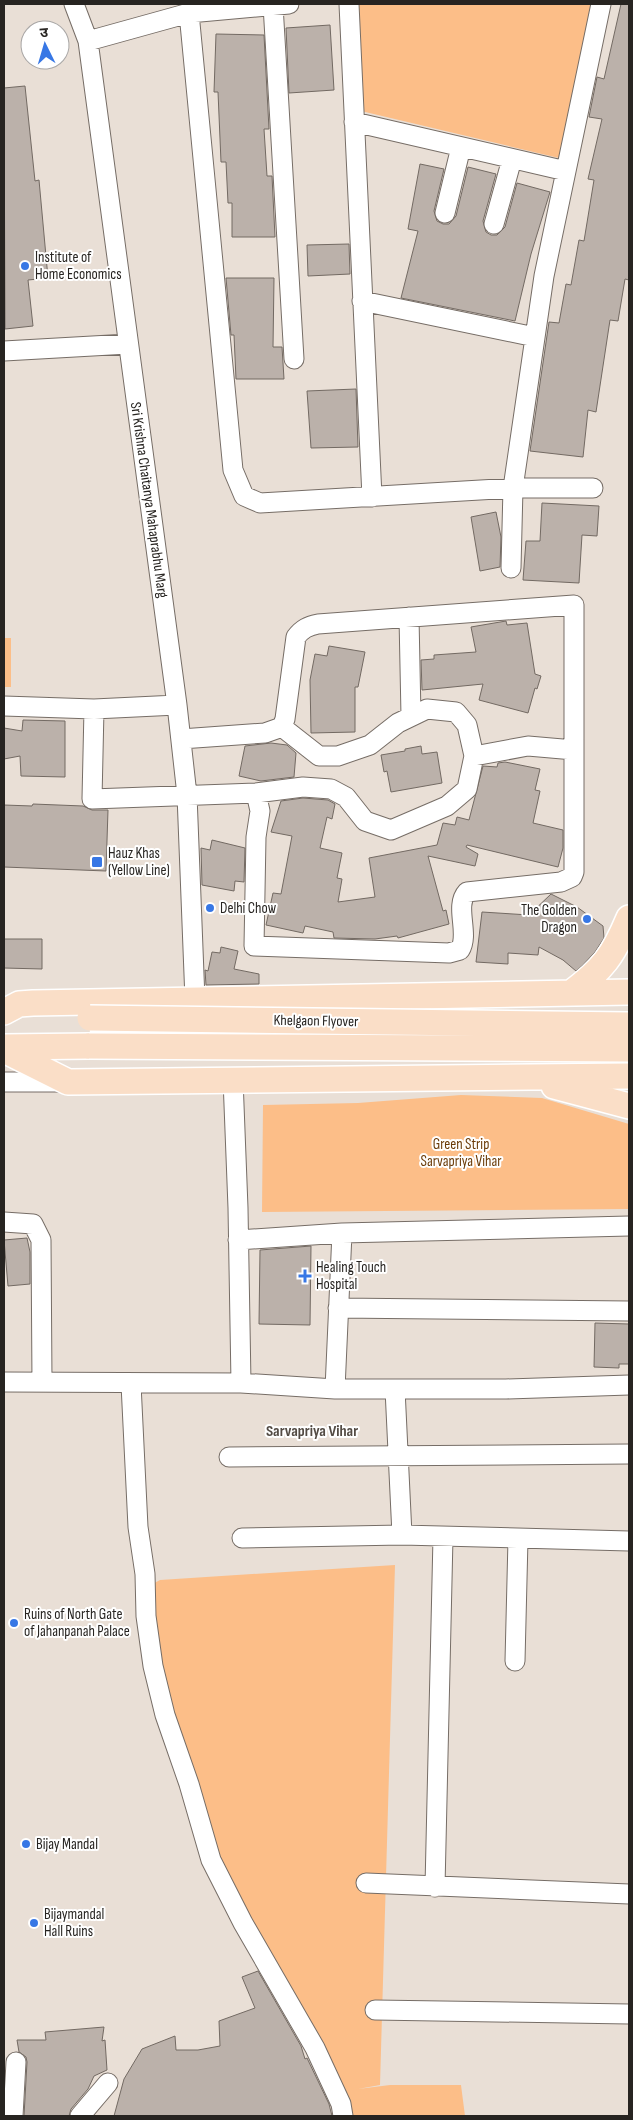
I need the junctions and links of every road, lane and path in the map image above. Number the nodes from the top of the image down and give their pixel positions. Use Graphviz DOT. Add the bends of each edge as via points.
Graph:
graph roads {
  1 [pos="74,4"];
  2 [pos="281,4"];
  3 [pos="349,4"];
  4 [pos="600,4"];
  5 [pos="189,13"];
  6 [pos="88,40"];
  7 [pos="354,122"];
  8 [pos="461,147"];
  9 [pos="512,159"];
  10 [pos="566,171"];
  11 [pos="445,213"];
  12 [pos="494,224"];
  13 [pos="362,301"];
  14 [pos="535,337"];
  15 [pos="128,344"];
  16 [pos="4,351"];
  17 [pos="294,359"];
  18 [pos="513,488"];
  19 [pos="593,488"];
  20 [pos="372,497"];
  21 [pos="511,568"];
  22 [pos="408,617"];
  23 [pos="177,705"];
  24 [pos="4,706"];
  25 [pos="94,709"];
  26 [pos="411,716"];
  27 [pos="282,726"];
  28 [pos="181,739"];
  29 [pos="574,750"];
  30 [pos="474,756"];
  31 [pos="256,793"];
  32 [pos="187,795"];
  33 [pos="629,918"];
  34 [pos="629,992"];
  35 [pos="571,993"];
  36 [pos="448,995"];
  37 [pos="195,1000"];
  38 [pos="4,1014"];
  39 [pos="629,1025"];
  40 [pos="4,1048"];
  41 [pos="629,1049"];
  42 [pos="629,1076"];
  43 [pos="448,1078"];
  44 [pos="523,1078"];
  45 [pos="233,1079"];
  46 [pos="4,1082"];
  47 [pos="68,1082"];
  48 [pos="629,1106"];
  49 [pos="4,1222"];
  50 [pos="629,1226"];
  51 [pos="342,1233"];
  52 [pos="238,1240"];
  53 [pos="338,1308"];
  54 [pos="629,1310"];
  55 [pos="4,1382"];
  56 [pos="42,1382"];
  57 [pos="241,1383"];
  58 [pos="131,1384"];
  59 [pos="629,1385"];
  60 [pos="334,1389"];
  61 [pos="395,1389"];
  62 [pos="629,1454"];
  63 [pos="398,1456"];
  64 [pos="229,1457"];
  65 [pos="402,1535"];
  66 [pos="443,1537"];
  67 [pos="242,1538"];
  68 [pos="518,1539"];
  69 [pos="629,1541"];
  70 [pos="515,1661"];
  71 [pos="366,1883"];
  72 [pos="435,1887"];
  73 [pos="629,1894"];
  74 [pos="375,2010"];
  75 [pos="629,2014"];
  76 [pos="16,2062"];
  77 [pos="108,2083"];
  78 [pos="13,2116"];
  79 [pos="80,2116"];
  80 [pos="344,2116"];
  1 -- 6 [label="street, Sri Krishna Chaitanya Mahaprabhu Marg"];
  2 -- 5 [label="street"];
  2 -- 17 [label="street"];
  3 -- 7 [label="street"];
  4 -- 10 [label="street"];
  5 -- 6 [label="street"];
  5 -- 20 [label="street" via="233,470 239,488 244,496 260,503"];
  6 -- 15 [label="street, Sri Krishna Chaitanya Mahaprabhu Marg"];
  7 -- 8 [label="street"];
  7 -- 13 [label="street"];
  8 -- 9 [label="street"];
  8 -- 11 [label="street"];
  9 -- 10 [label="street"];
  9 -- 12 [label="street"];
  10 -- 14 [label="street"];
  13 -- 14 [label="street"];
  13 -- 20 [label="street"];
  14 -- 18 [label="street"];
  15 -- 16 [label="street"];
  15 -- 23 [label="street, Sri Krishna Chaitanya Mahaprabhu Marg"];
  18 -- 19 [label="street"];
  18 -- 20 [label="street"];
  18 -- 21 [label="street"];
  22 -- 26 [label="street"];
  22 -- 27 [label="street" via="318,624 301,630 296,637"];
  22 -- 29 [label="street" via="574,605"];
  23 -- 25 [label="street"];
  23 -- 28 [label="street, Sri Krishna Chaitanya Mahaprabhu Marg"];
  24 -- 25 [label="street"];
  25 -- 32 [label="street" via="92,799"];
  26 -- 27 [label="street" via="398,722 370,745 338,756 319,756"];
  26 -- 30 [label="street" via="427,709 456,712 467,725"];
  27 -- 28 [label="street" via="265,733"];
  28 -- 32 [label="street, Sri Krishna Chaitanya Mahaprabhu Marg"];
  29 -- 30 [label="street" via="528,746"];
  29 -- 31 [label="street" via="572,877 561,882 467,892 463,900 462,946 460,950 449,952 254,946 256,836 260,811"];
  30 -- 31 [label="street" via="467,789 447,806 391,830 365,821 346,798 331,789 303,787"];
  31 -- 32 [label="street"];
  32 -- 37 [label="street, Sri Krishna Chaitanya Mahaprabhu Marg"];
  33 -- 35 [label="main road" via="620,940 602,967"];
  34 -- 35 [label="main road"];
  35 -- 36 [label="main road"];
  36 -- 37 [label="main road"];
  36 -- 43 [label="main road" via="464,999 477,1008 486,1021 490,1037 486,1053 477,1066 464,1075"];
  37 -- 38 [label="main road" via="19,1004"];
  38 -- 39 [label="main road, Khelgaon Flyover, bridge"];
  40 -- 41 [label="main road, Khelgaon Flyover, bridge"];
  40 -- 47 [label="main road"];
  42 -- 44 [label="main road"];
  43 -- 44 [label="main road"];
  43 -- 45 [label="main road"];
  44 -- 48 [label="main road"];
  45 -- 47 [label="main road"];
  45 -- 52 [label="street"];
  46 -- 47 [label="street"];
  49 -- 56 [label="street" via="33,1224 41,1240"];
  50 -- 51 [label="street"];
  51 -- 52 [label="street"];
  51 -- 53 [label="street"];
  52 -- 57 [label="street"];
  53 -- 54 [label="street"];
  53 -- 60 [label="street"];
  55 -- 56 [label="street"];
  56 -- 58 [label="street"];
  57 -- 58 [label="street"];
  57 -- 60 [label="street"];
  58 -- 80 [label="street" via="137,1518 145,1574 146,1616 153,1666 165,1715 190,1784 211,1860 315,2048"];
  59 -- 61 [label="street"];
  60 -- 61 [label="street"];
  61 -- 63 [label="street"];
  62 -- 63 [label="street"];
  63 -- 64 [label="street"];
  63 -- 65 [label="street"];
  65 -- 66 [label="street"];
  65 -- 67 [label="street"];
  66 -- 68 [label="street"];
  66 -- 72 [label="street"];
  68 -- 69 [label="street"];
  68 -- 70 [label="street"];
  71 -- 72 [label="street"];
  72 -- 73 [label="street"];
  74 -- 75 [label="street"];
  76 -- 78 [label="street"];
  77 -- 79 [label="street"];
}
